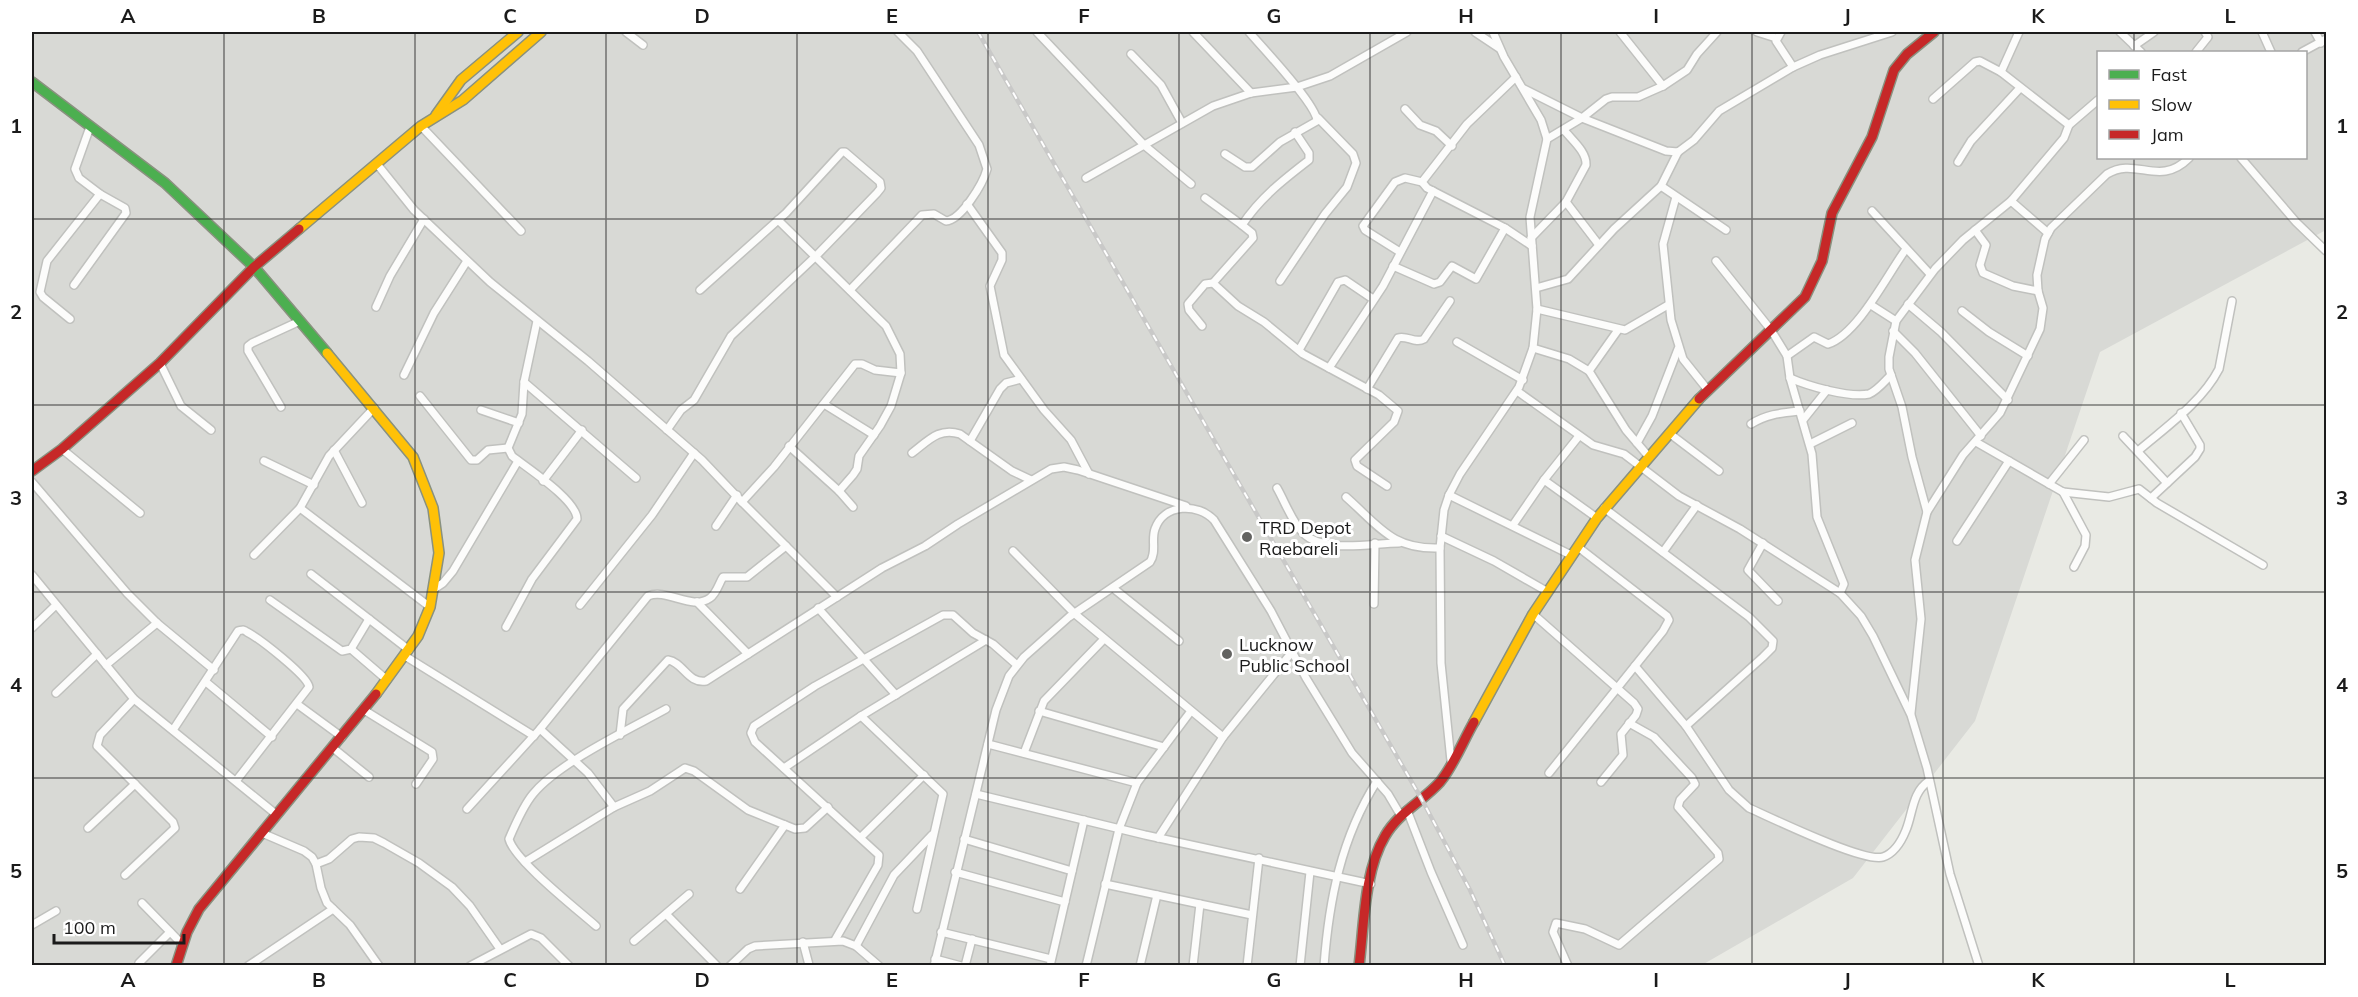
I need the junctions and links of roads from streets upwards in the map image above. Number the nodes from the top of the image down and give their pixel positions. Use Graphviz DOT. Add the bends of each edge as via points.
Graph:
graph roads {
  1 [pos="518,32"];
  2 [pos="541,32"];
  3 [pos="626,32"];
  4 [pos="898,32"];
  5 [pos="1038,32"];
  6 [pos="1193,32"];
  7 [pos="1249,32"];
  8 [pos="1407,32"];
  9 [pos="1474,32"];
  10 [pos="1494,32"];
  11 [pos="1620,32"];
  12 [pos="1717,32"];
  13 [pos="1757,32"];
  14 [pos="1892,32"];
  15 [pos="1934,32"];
  16 [pos="2019,32"];
  17 [pos="2120,32"];
  18 [pos="2154,32"];
  19 [pos="2205,32"];
  20 [pos="2262,32"];
  21 [pos="2315,32"];
  22 [pos="1778,35"];
  23 [pos="2324,41"];
  24 [pos="643,45"];
  25 [pos="2134,46"];
  26 [pos="1499,48"];
  27 [pos="2140,51"];
  28 [pos="2197,51"];
  29 [pos="2271,51"];
  30 [pos="2304,51"];
  31 [pos="1131,54"];
  32 [pos="1793,67"];
  33 [pos="2001,72"];
  34 [pos="1516,77"];
  35 [pos="32,82"];
  36 [pos="1663,86"];
  37 [pos="1297,87"];
  38 [pos="2020,88"];
  39 [pos="1524,89"];
  40 [pos="1251,93"];
  41 [pos="1933,99"];
  42 [pos="2097,101"];
  43 [pos="1405,109"];
  44 [pos="1318,118"];
  45 [pos="1582,118"];
  46 [pos="433,120"];
  47 [pos="1182,123"];
  48 [pos="2069,125"];
  49 [pos="421,126"];
  50 [pos="90,127"];
  51 [pos="1564,130"];
  52 [pos="1295,132"];
  53 [pos="1547,139"];
  54 [pos="1144,145"];
  55 [pos="1452,146"];
  56 [pos="1678,152"];
  57 [pos="1226,154"];
  58 [pos="2188,159"];
  59 [pos="2242,159"];
  60 [pos="1958,162"];
  61 [pos="377,164"];
  62 [pos="1086,178"];
  63 [pos="1422,182"];
  64 [pos="1191,184"];
  65 [pos="1661,186"];
  66 [pos="1433,191"];
  67 [pos="100,195"];
  68 [pos="1676,197"];
  69 [pos="1205,198"];
  70 [pos="2011,201"];
  71 [pos="1566,202"];
  72 [pos="967,204"];
  73 [pos="1872,211"];
  74 [pos="424,219"];
  75 [pos="778,220"];
  76 [pos="1242,225"];
  77 [pos="1505,228"];
  78 [pos="1726,230"];
  79 [pos="1975,230"];
  80 [pos="521,231"];
  81 [pos="2048,233"];
  82 [pos="1532,242"];
  83 [pos="1599,245"];
  84 [pos="1906,249"];
  85 [pos="2326,251"];
  86 [pos="1400,252"];
  87 [pos="816,256"];
  88 [pos="467,261"];
  89 [pos="1716,261"];
  90 [pos="1393,266"];
  91 [pos="254,267"];
  92 [pos="1930,274"];
  93 [pos="1280,281"];
  94 [pos="1213,283"];
  95 [pos="74,285"];
  96 [pos="1536,288"];
  97 [pos="700,290"];
  98 [pos="850,290"];
  99 [pos="2038,291"];
  100 [pos="1373,299"];
  101 [pos="1450,301"];
  102 [pos="2232,301"];
  103 [pos="1908,304"];
  104 [pos="1668,305"];
  105 [pos="1871,305"];
  106 [pos="376,307"];
  107 [pos="1537,309"];
  108 [pos="1962,311"];
  109 [pos="70,319"];
  110 [pos="300,321"];
  111 [pos="537,321"];
  112 [pos="1896,321"];
  113 [pos="1202,326"];
  114 [pos="1618,330"];
  115 [pos="1771,330"];
  116 [pos="1893,331"];
  117 [pos="1457,342"];
  118 [pos="1533,348"];
  119 [pos="1678,349"];
  120 [pos="1299,350"];
  121 [pos="1787,356"];
  122 [pos="2028,356"];
  123 [pos="160,363"];
  124 [pos="1329,368"];
  125 [pos="1589,371"];
  126 [pos="901,373"];
  127 [pos="404,375"];
  128 [pos="1890,375"];
  129 [pos="1790,378"];
  130 [pos="1021,379"];
  131 [pos="1523,380"];
  132 [pos="524,382"];
  133 [pos="1367,389"];
  134 [pos="1707,389"];
  135 [pos="1827,390"];
  136 [pos="1517,391"];
  137 [pos="420,396"];
  138 [pos="2008,400"];
  139 [pos="824,404"];
  140 [pos="281,407"];
  141 [pos="374,408"];
  142 [pos="481,410"];
  143 [pos="1800,411"];
  144 [pos="2181,414"];
  145 [pos="1803,420"];
  146 [pos="519,423"];
  147 [pos="1852,423"];
  148 [pos="1751,424"];
  149 [pos="211,430"];
  150 [pos="582,430"];
  151 [pos="667,430"];
  152 [pos="1670,433"];
  153 [pos="874,435"];
  154 [pos="1580,436"];
  155 [pos="2123,436"];
  156 [pos="1978,439"];
  157 [pos="2084,440"];
  158 [pos="970,441"];
  159 [pos="1637,444"];
  160 [pos="1810,444"];
  161 [pos="789,447"];
  162 [pos="508,448"];
  163 [pos="62,449"];
  164 [pos="334,450"];
  165 [pos="2138,451"];
  166 [pos="694,453"];
  167 [pos="912,453"];
  168 [pos="1649,457"];
  169 [pos="264,461"];
  170 [pos="518,461"];
  171 [pos="2009,461"];
  172 [pos="1641,465"];
  173 [pos="32,471"];
  174 [pos="1719,471"];
  175 [pos="1089,474"];
  176 [pos="636,478"];
  177 [pos="1031,480"];
  178 [pos="1544,480"];
  179 [pos="543,481"];
  180 [pos="32,482"];
  181 [pos="2167,483"];
  182 [pos="2049,484"];
  183 [pos="314,485"];
  184 [pos="1387,486"];
  185 [pos="1277,488"];
  186 [pos="840,491"];
  187 [pos="2063,492"];
  188 [pos="1449,495"];
  189 [pos="1346,496"];
  190 [pos="739,498"];
  191 [pos="2151,498"];
  192 [pos="362,503"];
  193 [pos="1697,505"];
  194 [pos="853,507"];
  195 [pos="1188,507"];
  196 [pos="300,508"];
  197 [pos="1604,508"];
  198 [pos="1927,512"];
  199 [pos="140,513"];
  200 [pos="1597,518"];
  201 [pos="1513,525"];
  202 [pos="716,526"];
  203 [pos="1441,536"];
  204 [pos="1958,541"];
  205 [pos="1375,543"];
  206 [pos="1399,543"];
  207 [pos="1763,543"];
  208 [pos="786,546"];
  209 [pos="1578,547"];
  210 [pos="1440,548"];
  211 [pos="1013,551"];
  212 [pos="1663,552"];
  213 [pos="254,555"];
  214 [pos="1571,555"];
  215 [pos="2263,565"];
  216 [pos="2074,567"];
  217 [pos="311,574"];
  218 [pos="32,575"];
  219 [pos="1113,588"];
  220 [pos="434,589"];
  221 [pos="1548,592"];
  222 [pos="1840,593"];
  223 [pos="837,597"];
  224 [pos="270,600"];
  225 [pos="1778,601"];
  226 [pos="697,602"];
  227 [pos="1374,604"];
  228 [pos="56,605"];
  229 [pos="580,605"];
  230 [pos="430,608"];
  231 [pos="818,608"];
  232 [pos="1075,614"];
  233 [pos="1533,614"];
  234 [pos="369,619"];
  235 [pos="157,623"];
  236 [pos="506,627"];
  237 [pos="32,628"];
  238 [pos="1104,639"];
  239 [pos="986,640"];
  240 [pos="1179,641"];
  241 [pos="351,649"];
  242 [pos="1292,652"];
  243 [pos="407,653"];
  244 [pos="97,654"];
  245 [pos="748,654"];
  246 [pos="864,658"];
  247 [pos="106,665"];
  248 [pos="1017,665"];
  249 [pos="1635,666"];
  250 [pos="214,670"];
  251 [pos="387,680"];
  252 [pos="206,682"];
  253 [pos="1616,688"];
  254 [pos="56,693"];
  255 [pos="896,695"];
  256 [pos="134,699"];
  257 [pos="297,704"];
  258 [pos="666,709"];
  259 [pos="364,710"];
  260 [pos="1039,711"];
  261 [pos="1191,711"];
  262 [pos="1911,715"];
  263 [pos="861,716"];
  264 [pos="1629,723"];
  265 [pos="1686,726"];
  266 [pos="540,729"];
  267 [pos="172,730"];
  268 [pos="620,735"];
  269 [pos="272,736"];
  270 [pos="534,736"];
  271 [pos="342,737"];
  272 [pos="1223,737"];
  273 [pos="988,744"];
  274 [pos="1164,747"];
  275 [pos="333,748"];
  276 [pos="1024,753"];
  277 [pos="575,761"];
  278 [pos="1451,764"];
  279 [pos="784,768"];
  280 [pos="1549,773"];
  281 [pos="924,775"];
  282 [pos="369,777"];
  283 [pos="1929,781"];
  284 [pos="236,782"];
  285 [pos="1377,782"];
  286 [pos="1601,782"];
  287 [pos="1137,783"];
  288 [pos="135,784"];
  289 [pos="416,784"];
  290 [pos="976,794"];
  291 [pos="614,807"];
  292 [pos="828,807"];
  293 [pos="467,809"];
  294 [pos="1404,813"];
  295 [pos="277,815"];
  296 [pos="1084,820"];
  297 [pos="786,825"];
  298 [pos="88,828"];
  299 [pos="1119,829"];
  300 [pos="262,833"];
  301 [pos="933,834"];
  302 [pos="861,837"];
  303 [pos="1158,838"];
  304 [pos="964,839"];
  305 [pos="1259,858"];
  306 [pos="525,862"];
  307 [pos="316,864"];
  308 [pos="1072,871"];
  309 [pos="955,872"];
  310 [pos="1310,872"];
  311 [pos="125,876"];
  312 [pos="1335,877"];
  313 [pos="1106,884"];
  314 [pos="1371,884"];
  315 [pos="740,890"];
  316 [pos="689,894"];
  317 [pos="1157,895"];
  318 [pos="1065,902"];
  319 [pos="142,903"];
  320 [pos="1200,904"];
  321 [pos="333,909"];
  322 [pos="917,909"];
  323 [pos="56,911"];
  324 [pos="667,915"];
  325 [pos="1252,915"];
  326 [pos="32,925"];
  327 [pos="596,926"];
  328 [pos="170,932"];
  329 [pos="941,932"];
  330 [pos="972,939"];
  331 [pos="835,940"];
  332 [pos="634,941"];
  333 [pos="804,942"];
  334 [pos="182,944"];
  335 [pos="1463,945"];
  336 [pos="856,946"];
  337 [pos="500,949"];
  338 [pos="934,962"];
  339 [pos="1051,962"];
  340 [pos="139,963"];
  341 [pos="1978,964"];
  342 [pos="809,965"];
  343 [pos="176,966"];
  344 [pos="248,966"];
  345 [pos="379,966"];
  346 [pos="470,966"];
  347 [pos="569,966"];
  348 [pos="717,966"];
  349 [pos="730,966"];
  350 [pos="879,966"];
  351 [pos="963,966"];
  352 [pos="1086,966"];
  353 [pos="1140,966"];
  354 [pos="1193,966"];
  355 [pos="1247,966"];
  356 [pos="1300,966"];
  357 [pos="1324,966"];
  358 [pos="1359,966"];
  359 [pos="1568,966"];
  1 -- 46 [label="street" via="461,81"];
  2 -- 46 [label="street" via="463,100"];
  3 -- 24 [label="street"];
  4 -- 72 [label="street" via="917,51 979,145 987,170"];
  5 -- 54 [label="street"];
  6 -- 40 [label="street"];
  7 -- 37 [label="street"];
  8 -- 37 [label="street" via="1330,76"];
  9 -- 26 [label="street"];
  10 -- 26 [label="street"];
  11 -- 36 [label="street"];
  12 -- 36 [label="street" via="1687,70"];
  13 -- 22 [label="street"];
  14 -- 32 [label="street"];
  15 -- 115 [label="street" via="1894,70 1872,136 1832,213 1817,274 1805,297"];
  16 -- 33 [label="street"];
  17 -- 25 [label="street"];
  18 -- 25 [label="street"];
  19 -- 28 [label="street" via="2208,37"];
  20 -- 29 [label="street"];
  21 -- 23 [label="street"];
  22 -- 32 [label="street"];
  23 -- 30 [label="street"];
  25 -- 27 [label="street"];
  26 -- 34 [label="street"];
  31 -- 47 [label="street" via="1161,85"];
  32 -- 56 [label="street" via="1719,111"];
  33 -- 38 [label="street"];
  33 -- 41 [label="street" via="1980,60"];
  34 -- 39 [label="street"];
  34 -- 55 [label="street" via="1467,124"];
  35 -- 50 [label="street"];
  36 -- 45 [label="street" via="1638,97 1606,99"];
  37 -- 40 [label="street"];
  37 -- 44 [label="street"];
  38 -- 48 [label="street"];
  38 -- 60 [label="street" via="1971,141"];
  39 -- 45 [label="street"];
  39 -- 53 [label="street"];
  40 -- 47 [label="street" via="1213,106"];
  42 -- 48 [label="street"];
  43 -- 55 [label="street" via="1420,125 1436,131"];
  44 -- 52 [label="street" via="1316,123"];
  44 -- 93 [label="street" via="1353,154 1356,163 1347,187"];
  45 -- 51 [label="street"];
  45 -- 56 [label="street" via="1666,151"];
  46 -- 49 [label="street"];
  47 -- 54 [label="street"];
  48 -- 70 [label="street" via="2064,138"];
  49 -- 61 [label="street"];
  49 -- 80 [label="street"];
  50 -- 67 [label="street" via="75,169 79,178"];
  50 -- 91 [label="street" via="165,183"];
  51 -- 53 [label="street"];
  51 -- 71 [label="street" via="1586,160 1577,186"];
  52 -- 57 [label="street" via="1252,167 1245,167"];
  52 -- 76 [label="street" via="1310,160 1261,199"];
  53 -- 82 [label="street" via="1531,204"];
  54 -- 62 [label="street"];
  54 -- 64 [label="street"];
  55 -- 63 [label="street"];
  56 -- 65 [label="street"];
  58 -- 81 [label="street" via="2168,172 2115,169"];
  59 -- 85 [label="street"];
  61 -- 74 [label="street"];
  61 -- 91 [label="street"];
  63 -- 66 [label="street"];
  63 -- 86 [label="street" via="1405,178 1395,182 1363,226"];
  65 -- 68 [label="street"];
  65 -- 83 [label="street"];
  66 -- 77 [label="street"];
  66 -- 86 [label="street"];
  67 -- 95 [label="street" via="125,208 126,213"];
  67 -- 109 [label="street" via="45,264 41,295"];
  68 -- 78 [label="street"];
  68 -- 104 [label="street" via="1663,244"];
  69 -- 76 [label="street"];
  70 -- 79 [label="street"];
  70 -- 81 [label="street"];
  71 -- 82 [label="street"];
  71 -- 83 [label="street"];
  72 -- 98 [label="street" via="951,221 934,214 922,215"];
  72 -- 130 [label="street" via="1002,253 992,279 991,295 1004,356"];
  73 -- 84 [label="street"];
  74 -- 88 [label="street"];
  74 -- 106 [label="street"];
  75 -- 87 [label="street"];
  75 -- 87 [label="street" via="842,152 878,180 881,185 877,193"];
  75 -- 97 [label="street"];
  76 -- 94 [label="street" via="1252,232 1253,238"];
  77 -- 82 [label="street"];
  77 -- 90 [label="street" via="1476,279 1452,266 1434,284"];
  79 -- 92 [label="street"];
  79 -- 99 [label="street" via="1986,245 1980,264 1983,273 2013,286"];
  81 -- 99 [label="street" via="2037,274"];
  82 -- 96 [label="street"];
  83 -- 96 [label="street" via="1568,279"];
  84 -- 92 [label="street"];
  84 -- 105 [label="street"];
  86 -- 90 [label="street"];
  87 -- 98 [label="street"];
  87 -- 151 [label="street" via="731,336 694,400"];
  88 -- 111 [label="street"];
  88 -- 127 [label="street" via="434,313"];
  89 -- 115 [label="street"];
  90 -- 100 [label="street"];
  91 -- 110 [label="street"];
  91 -- 123 [label="street"];
  92 -- 103 [label="street"];
  94 -- 113 [label="street" via="1205,285 1188,304"];
  94 -- 120 [label="street"];
  96 -- 107 [label="street"];
  98 -- 126 [label="street" via="886,326 900,354"];
  99 -- 122 [label="street" via="2043,318"];
  100 -- 120 [label="street" via="1345,280 1338,282"];
  100 -- 124 [label="street"];
  101 -- 133 [label="street" via="1424,339 1398,338"];
  102 -- 144 [label="street" via="2219,369 2208,387"];
  103 -- 112 [label="street"];
  103 -- 138 [label="street"];
  104 -- 114 [label="street" via="1632,327"];
  104 -- 119 [label="street"];
  105 -- 112 [label="street"];
  105 -- 121 [label="street" via="1831,343 1814,337"];
  107 -- 114 [label="street"];
  107 -- 118 [label="street"];
  108 -- 122 [label="street"];
  110 -- 140 [label="street" via="248,346"];
  110 -- 141 [label="street"];
  111 -- 132 [label="street"];
  111 -- 151 [label="street"];
  112 -- 116 [label="street"];
  114 -- 125 [label="street"];
  115 -- 121 [label="street"];
  115 -- 134 [label="street"];
  116 -- 128 [label="street"];
  116 -- 156 [label="street" via="1915,353"];
  117 -- 131 [label="street"];
  118 -- 125 [label="street" via="1569,358"];
  118 -- 131 [label="street"];
  119 -- 134 [label="street"];
  119 -- 159 [label="street"];
  120 -- 124 [label="street"];
  121 -- 129 [label="street"];
  122 -- 138 [label="street"];
  123 -- 149 [label="street" via="181,406"];
  123 -- 163 [label="street"];
  124 -- 133 [label="street"];
  125 -- 159 [label="street" via="1611,410"];
  126 -- 139 [label="street" via="855,364"];
  126 -- 153 [label="street" via="891,406"];
  128 -- 135 [label="street" via="1868,394"];
  128 -- 198 [label="street" via="1902,407"];
  129 -- 135 [label="street"];
  129 -- 143 [label="street"];
  130 -- 158 [label="street" via="1000,389"];
  130 -- 175 [label="street" via="1071,440"];
  131 -- 136 [label="street"];
  132 -- 146 [label="street"];
  132 -- 150 [label="street"];
  133 -- 184 [label="street" via="1387,401 1398,414 1381,438 1356,457 1355,463"];
  134 -- 152 [label="street"];
  135 -- 145 [label="street"];
  136 -- 154 [label="street"];
  136 -- 188 [label="street"];
  137 -- 162 [label="street" via="471,460 477,460 488,450"];
  138 -- 156 [label="street"];
  139 -- 153 [label="street"];
  139 -- 161 [label="street"];
  141 -- 164 [label="street"];
  141 -- 220 [label="street" via="413,457 433,508 439,553"];
  142 -- 146 [label="street"];
  143 -- 145 [label="street"];
  143 -- 148 [label="street" via="1774,413"];
  144 -- 165 [label="street"];
  144 -- 181 [label="street" via="2200,449"];
  145 -- 160 [label="street"];
  146 -- 162 [label="street"];
  147 -- 160 [label="street"];
  150 -- 176 [label="street"];
  150 -- 179 [label="street"];
  151 -- 166 [label="street"];
  152 -- 168 [label="street"];
  152 -- 174 [label="street"];
  153 -- 186 [label="street" via="858,456 857,469"];
  154 -- 172 [label="street"];
  154 -- 178 [label="street"];
  155 -- 165 [label="street"];
  156 -- 171 [label="street"];
  156 -- 198 [label="street" via="1963,455"];
  157 -- 182 [label="street"];
  158 -- 167 [label="street" via="960,434 943,431"];
  158 -- 177 [label="street"];
  159 -- 168 [label="street"];
  160 -- 222 [label="street" via="1817,517 1844,584"];
  161 -- 186 [label="street"];
  161 -- 190 [label="street" via="774,467"];
  162 -- 170 [label="street"];
  163 -- 173 [label="street"];
  163 -- 199 [label="street"];
  164 -- 183 [label="street"];
  164 -- 192 [label="street"];
  165 -- 181 [label="street"];
  166 -- 190 [label="street"];
  166 -- 229 [label="street" via="652,515"];
  168 -- 172 [label="street"];
  169 -- 183 [label="street"];
  170 -- 179 [label="street"];
  170 -- 220 [label="street" via="453,571"];
  171 -- 182 [label="street"];
  171 -- 204 [label="street"];
  172 -- 193 [label="street" via="1665,486"];
  172 -- 197 [label="street"];
  175 -- 177 [label="street" via="1057,467"];
  175 -- 195 [label="street"];
  177 -- 223 [label="street"];
  178 -- 200 [label="street"];
  178 -- 201 [label="street"];
  179 -- 236 [label="street" via="562,495 577,519 532,579"];
  180 -- 235 [label="street"];
  181 -- 191 [label="street"];
  182 -- 187 [label="street"];
  183 -- 196 [label="street"];
  185 -- 205 [label="street" via="1302,531 1312,539 1339,546"];
  186 -- 194 [label="street"];
  187 -- 191 [label="street" via="2109,498 2139,489"];
  187 -- 216 [label="street" via="2086,535"];
  188 -- 201 [label="street"];
  188 -- 203 [label="street"];
  189 -- 206 [label="street"];
  190 -- 202 [label="street"];
  190 -- 208 [label="street"];
  191 -- 215 [label="street"];
  193 -- 207 [label="street"];
  193 -- 212 [label="street"];
  195 -- 219 [label="street" via="1160,520 1154,531 1153,559"];
  195 -- 242 [label="street" via="1214,520"];
  196 -- 213 [label="street"];
  196 -- 230 [label="street"];
  197 -- 200 [label="street"];
  197 -- 212 [label="street"];
  198 -- 262 [label="street" via="1916,560 1921,619"];
  200 -- 209 [label="street"];
  201 -- 214 [label="street"];
  203 -- 210 [label="street"];
  203 -- 221 [label="street"];
  205 -- 206 [label="street"];
  205 -- 227 [label="street"];
  206 -- 210 [label="street" via="1422,549"];
  207 -- 222 [label="street"];
  207 -- 225 [label="street" via="1748,570"];
  208 -- 223 [label="street"];
  208 -- 226 [label="street" via="747,577 723,577 711,598"];
  209 -- 214 [label="street"];
  209 -- 249 [label="street" via="1667,616 1667,624"];
  210 -- 278 [label="street" via="1441,663"];
  211 -- 232 [label="street"];
  212 -- 265 [label="street" via="1773,641 1763,657"];
  214 -- 221 [label="street"];
  217 -- 234 [label="street"];
  218 -- 228 [label="street"];
  219 -- 232 [label="street"];
  219 -- 240 [label="street"];
  220 -- 230 [label="street"];
  221 -- 233 [label="street"];
  222 -- 262 [label="street" via="1873,636"];
  223 -- 231 [label="street"];
  224 -- 241 [label="street" via="342,651"];
  226 -- 245 [label="street"];
  226 -- 266 [label="street" via="648,596"];
  228 -- 237 [label="street"];
  228 -- 244 [label="street"];
  230 -- 243 [label="street"];
  231 -- 245 [label="street"];
  231 -- 246 [label="street"];
  232 -- 238 [label="street"];
  232 -- 248 [label="street"];
  233 -- 253 [label="street"];
  233 -- 278 [label="street"];
  234 -- 241 [label="street"];
  234 -- 243 [label="street"];
  235 -- 247 [label="street"];
  235 -- 250 [label="street"];
  238 -- 260 [label="street" via="1053,690"];
  238 -- 261 [label="street"];
  239 -- 246 [label="street" via="949,614"];
  239 -- 248 [label="street"];
  239 -- 255 [label="street"];
  241 -- 251 [label="street"];
  242 -- 272 [label="street"];
  242 -- 285 [label="street" via="1352,753"];
  243 -- 251 [label="street"];
  243 -- 270 [label="street"];
  244 -- 247 [label="street"];
  244 -- 254 [label="street"];
  245 -- 268 [label="street" via="700,682 668,660 623,709"];
  246 -- 255 [label="street"];
  246 -- 279 [label="street" via="754,726 752,738"];
  247 -- 256 [label="street"];
  248 -- 273 [label="street" via="1003,688"];
  249 -- 253 [label="street"];
  249 -- 265 [label="street"];
  250 -- 252 [label="street"];
  250 -- 257 [label="street" via="236,633 245,631 307,681 309,687"];
  251 -- 259 [label="street"];
  252 -- 267 [label="street"];
  252 -- 269 [label="street"];
  253 -- 264 [label="street" via="1638,709"];
  253 -- 280 [label="street"];
  255 -- 263 [label="street"];
  256 -- 267 [label="street"];
  256 -- 288 [label="street" via="96,742"];
  257 -- 269 [label="street"];
  257 -- 271 [label="street"];
  258 -- 268 [label="street"];
  259 -- 271 [label="street"];
  259 -- 289 [label="street" via="432,752 433,759"];
  260 -- 274 [label="street"];
  260 -- 276 [label="street"];
  261 -- 272 [label="street"];
  261 -- 274 [label="street"];
  262 -- 283 [label="street"];
  263 -- 279 [label="street"];
  263 -- 281 [label="street"];
  264 -- 286 [label="street" via="1620,739 1623,755"];
  264 -- 359 [label="street" via="1654,737 1692,778 1695,784 1678,807 1719,859 1619,945 1559,922 1554,927"];
  265 -- 283 [label="street" via="1737,799 1868,856 1885,857 1893,852 1907,829 1921,787"];
  266 -- 270 [label="street"];
  266 -- 277 [label="street"];
  267 -- 284 [label="street"];
  268 -- 277 [label="street"];
  269 -- 284 [label="street"];
  270 -- 293 [label="street"];
  271 -- 275 [label="street"];
  272 -- 303 [label="street"];
  273 -- 276 [label="street"];
  273 -- 290 [label="street"];
  274 -- 287 [label="street"];
  275 -- 282 [label="street"];
  275 -- 295 [label="street"];
  276 -- 287 [label="street"];
  277 -- 291 [label="street"];
  277 -- 306 [label="street" via="533,794 510,836 511,845"];
  278 -- 294 [label="street" via="1436,787"];
  279 -- 292 [label="street"];
  281 -- 301 [label="street" via="943,794"];
  281 -- 302 [label="street"];
  283 -- 341 [label="street" via="1950,874"];
  284 -- 295 [label="street"];
  285 -- 294 [label="street"];
  285 -- 312 [label="street" via="1352,827"];
  287 -- 299 [label="street"];
  288 -- 298 [label="street"];
  288 -- 311 [label="street" via="175,828"];
  290 -- 296 [label="street"];
  290 -- 304 [label="street"];
  291 -- 297 [label="street" via="688,768 748,810"];
  291 -- 306 [label="street"];
  292 -- 297 [label="street" via="805,828"];
  292 -- 302 [label="street"];
  294 -- 314 [label="street" via="1381,840"];
  294 -- 335 [label="street"];
  295 -- 300 [label="street"];
  296 -- 299 [label="street"];
  296 -- 308 [label="street"];
  297 -- 315 [label="street"];
  299 -- 303 [label="street"];
  299 -- 313 [label="street"];
  300 -- 307 [label="street" via="304,851"];
  300 -- 334 [label="street" via="199,909"];
  301 -- 322 [label="street"];
  301 -- 336 [label="street" via="894,875"];
  302 -- 331 [label="street" via="877,851 879,861"];
  303 -- 305 [label="street"];
  304 -- 308 [label="street"];
  304 -- 309 [label="street"];
  305 -- 310 [label="street"];
  305 -- 325 [label="street"];
  306 -- 327 [label="street"];
  307 -- 321 [label="street" via="324,897"];
  307 -- 337 [label="street" via="329,859 352,839 367,837 384,843 452,887"];
  308 -- 318 [label="street"];
  309 -- 318 [label="street"];
  309 -- 329 [label="street"];
  310 -- 312 [label="street"];
  310 -- 356 [label="street"];
  312 -- 314 [label="street"];
  312 -- 357 [label="street"];
  313 -- 317 [label="street"];
  313 -- 352 [label="street"];
  314 -- 358 [label="street"];
  316 -- 324 [label="street"];
  317 -- 320 [label="street"];
  317 -- 353 [label="street"];
  318 -- 339 [label="street"];
  319 -- 328 [label="street"];
  320 -- 325 [label="street"];
  320 -- 354 [label="street"];
  321 -- 344 [label="street"];
  321 -- 345 [label="street" via="350,925"];
  323 -- 326 [label="street"];
  324 -- 332 [label="street"];
  324 -- 348 [label="street"];
  325 -- 355 [label="street"];
  328 -- 334 [label="street"];
  328 -- 340 [label="street"];
  329 -- 330 [label="street"];
  329 -- 338 [label="street"];
  330 -- 339 [label="street"];
  330 -- 351 [label="street"];
  331 -- 333 [label="street"];
  331 -- 336 [label="street"];
  333 -- 342 [label="street"];
  333 -- 349 [label="street" via="755,946"];
  334 -- 343 [label="street"];
  336 -- 350 [label="street"];
  337 -- 346 [label="street"];
  337 -- 347 [label="street" via="534,934"];
  338 -- 351 [label="street"];
}
